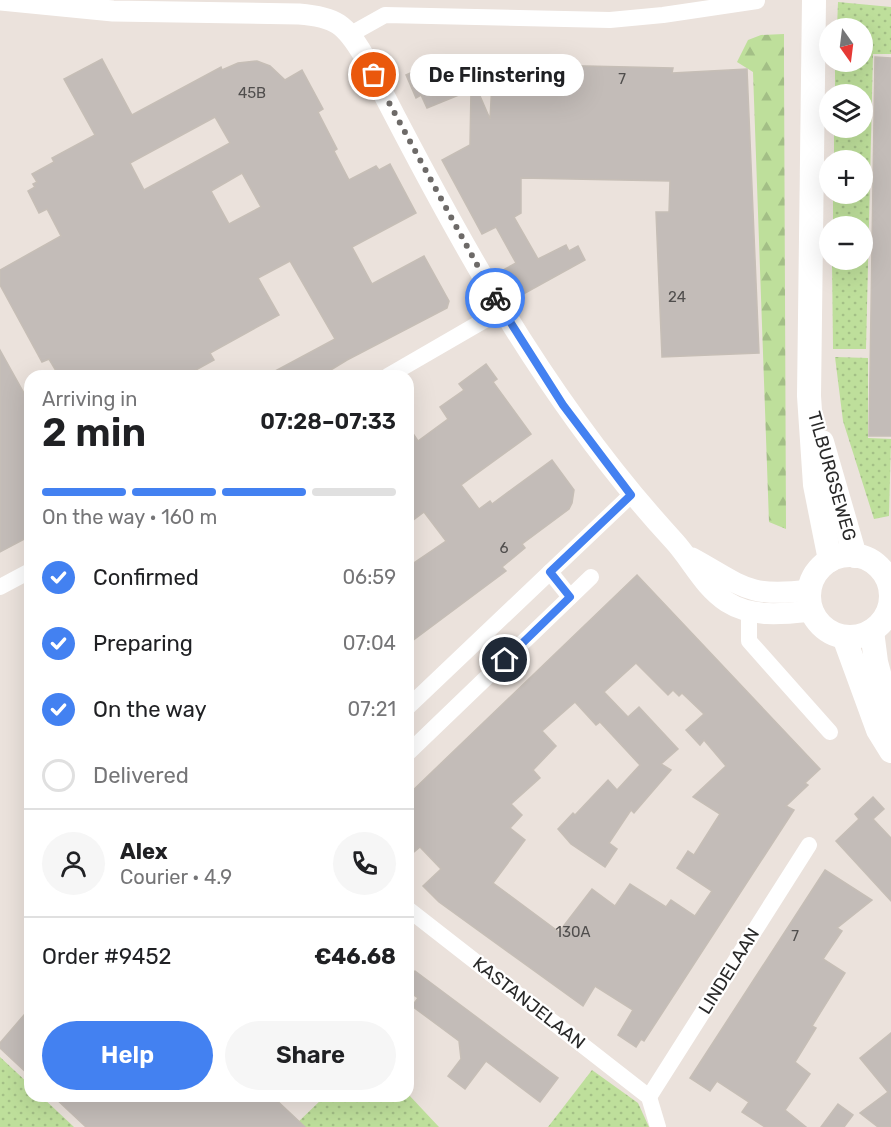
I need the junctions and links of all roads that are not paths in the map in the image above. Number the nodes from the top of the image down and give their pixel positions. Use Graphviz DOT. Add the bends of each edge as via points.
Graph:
graph roads {
  1 [pos="0,0"];
  2 [pos="814,0"];
  3 [pos="758,1"];
  4 [pos="351,34"];
  5 [pos="502,310"];
  6 [pos="398,370"];
  7 [pos="809,396"];
  8 [pos="631,495"];
  9 [pos="686,555"];
  10 [pos="855,556"];
  11 [pos="830,560"];
  12 [pos="550,572"];
  13 [pos="24,574"];
  14 [pos="591,577"];
  15 [pos="890,583"];
  16 [pos="0,587"];
  17 [pos="570,597"];
  18 [pos="810,601"];
  19 [pos="890,610"];
  20 [pos="749,612"];
  21 [pos="872,631"];
  22 [pos="844,637"];
  23 [pos="414,701"];
  24 [pos="891,719"];
  25 [pos="830,732"];
  26 [pos="414,747"];
  27 [pos="891,751"];
  28 [pos="809,845"];
  29 [pos="414,914"];
  30 [pos="649,1097"];
  31 [pos="658,1127"];
  1 -- 4 [label="street" via="113,11 322,16 341,23"];
  2 -- 7 [label="main road, TILBURGSEWEG"];
  3 -- 4 [label="street" via="610,20 386,15"];
  4 -- 5 [label="street"];
  5 -- 6 [label="street"];
  5 -- 8 [label="street" via="563,405"];
  7 -- 10 [label="main road, TILBURGSEWEG"];
  7 -- 11 [label="main road, TILBURGSEWEG" via="815,485"];
  8 -- 9 [label="street"];
  8 -- 12 [label="street"];
  9 -- 18 [label="street" via="733,584"];
  9 -- 20 [label="street" via="706,585 729,603"];
  10 -- 11 [label="main road"];
  10 -- 15 [label="main road" via="875,564"];
  11 -- 18 [label="main road" via="820,568"];
  12 -- 17 [label="street"];
  12 -- 23 [label="street"];
  13 -- 16 [label="street"];
  14 -- 17 [label="street"];
  15 -- 19 [label="main road"];
  17 -- 26 [label="street"];
  18 -- 20 [label="street" via="784,614"];
  18 -- 22 [label="main road" via="823,628"];
  19 -- 21 [label="main road"];
  20 -- 25 [label="street" via="749,641"];
  21 -- 22 [label="main road"];
  21 -- 24 [label="main road"];
  22 -- 27 [label="main road" via="878,730"];
  28 -- 30 [label="street, LINDELAAN"];
  29 -- 30 [label="street, KASTANJELAAN"];
  30 -- 31 [label="street"];
}
